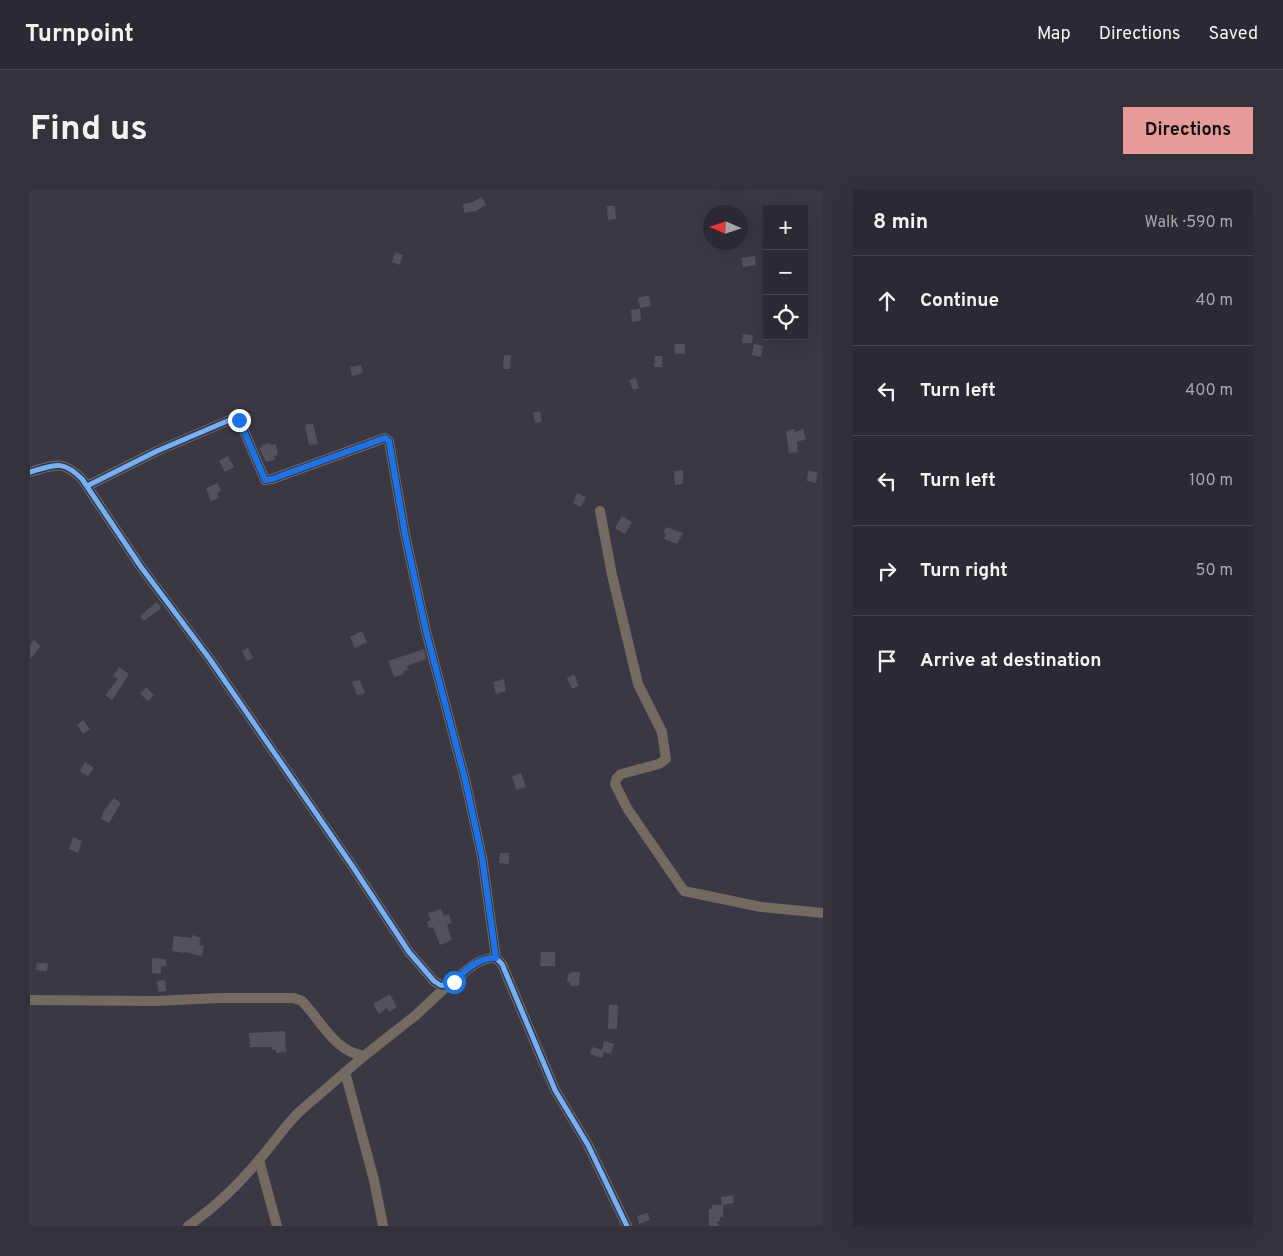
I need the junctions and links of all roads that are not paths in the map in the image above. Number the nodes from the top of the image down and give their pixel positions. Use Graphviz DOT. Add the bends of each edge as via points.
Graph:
graph roads {
  1 [pos="30,472"];
  2 [pos="87,486"];
  3 [pos="600,511"];
  4 [pos="823,913"];
  5 [pos="496,958"];
  6 [pos="447,986"];
  7 [pos="30,1000"];
  8 [pos="364,1056"];
  9 [pos="346,1072"];
  10 [pos="259,1160"];
  11 [pos="188,1226"];
  12 [pos="276,1226"];
  13 [pos="384,1226"];
  14 [pos="627,1226"];
  1 -- 2 [label="street" via="65,465"];
  2 -- 5 [label="street" via="232,419 239,420 265,480 385,438 389,441 426,631 482,857"];
  2 -- 6 [label="street" via="141,567 209,658 409,952 434,981"];
  3 -- 4 [label="street" via="638,684 662,732 666,759 617,778 615,784 627,808 684,891 761,907"];
  5 -- 6 [label="street" via="480,962"];
  5 -- 14 [label="street" via="508,975 555,1090 588,1145"];
  6 -- 8 [label="street"];
  7 -- 8 [label="street" via="300,999 341,1047"];
  8 -- 9 [label="street"];
  9 -- 10 [label="street" via="290,1122"];
  9 -- 13 [label="street"];
  10 -- 11 [label="street"];
  10 -- 12 [label="street"];
}
